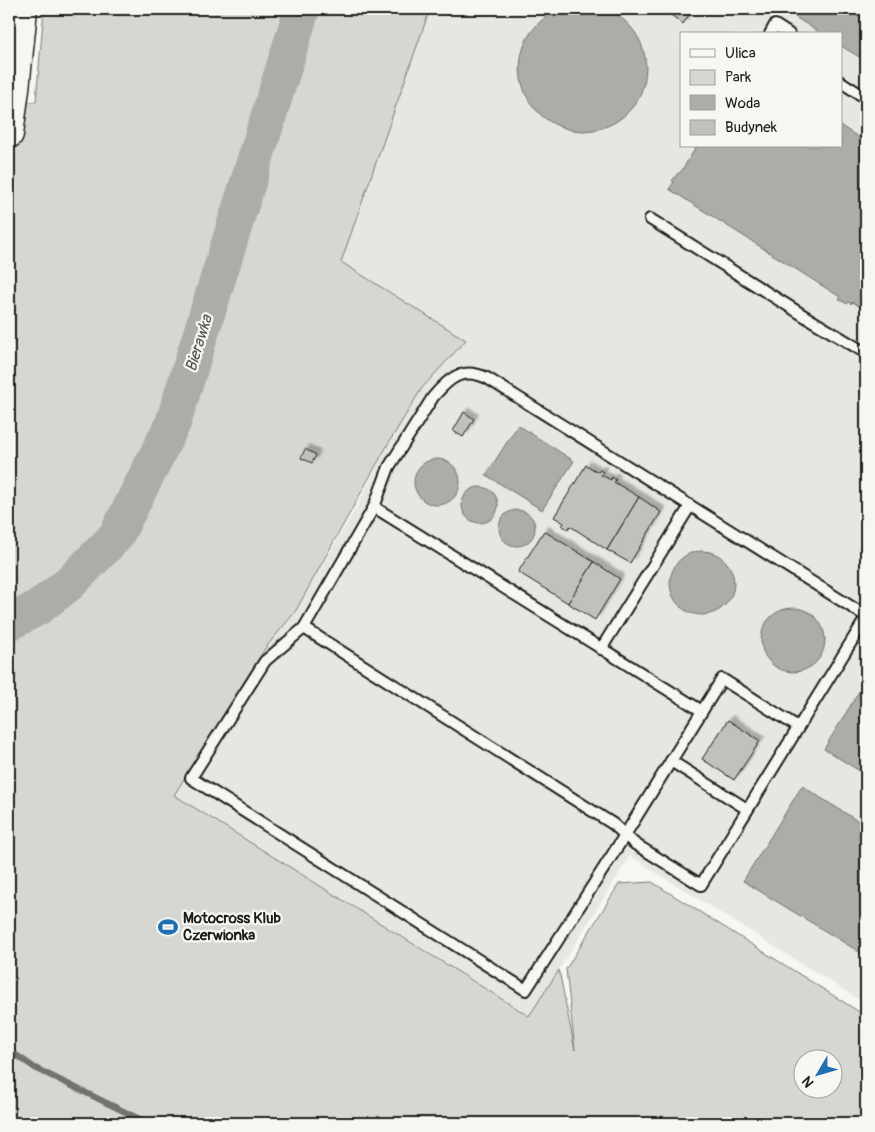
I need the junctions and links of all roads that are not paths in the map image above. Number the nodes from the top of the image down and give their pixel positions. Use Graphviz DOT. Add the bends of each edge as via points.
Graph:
graph roads {
  1 [pos="23,9"];
  2 [pos="771,32"];
  3 [pos="786,32"];
  4 [pos="842,83"];
  5 [pos="866,98"];
  6 [pos="9,134"];
  7 [pos="650,219"];
  8 [pos="866,353"];
  9 [pos="690,506"];
  10 [pos="374,507"];
  11 [pos="866,617"];
  12 [pos="304,628"];
  13 [pos="601,648"];
  14 [pos="702,711"];
  15 [pos="798,727"];
  16 [pos="672,761"];
  17 [pos="748,809"];
  18 [pos="625,835"];
  1 -- 6 [label="main road"];
  2 -- 3 [label="lane" via="775,25"];
  4 -- 5 [label="lane"];
  7 -- 8 [label="lane"];
  9 -- 10 [label="lane" via="487,378 468,373 450,380 433,396 389,467"];
  9 -- 11 [label="lane"];
  9 -- 13 [label="lane"];
  10 -- 12 [label="lane"];
  10 -- 13 [label="lane"];
  11 -- 15 [label="lane"];
  12 -- 18 [label="lane" via="613,824"];
  12 -- 18 [label="lane" via="265,661 191,778 526,990"];
  13 -- 14 [label="lane"];
  14 -- 15 [label="lane" via="722,679"];
  14 -- 16 [label="lane"];
  15 -- 17 [label="lane"];
  16 -- 17 [label="lane"];
  16 -- 18 [label="lane"];
  17 -- 18 [label="lane" via="701,884"];
}
